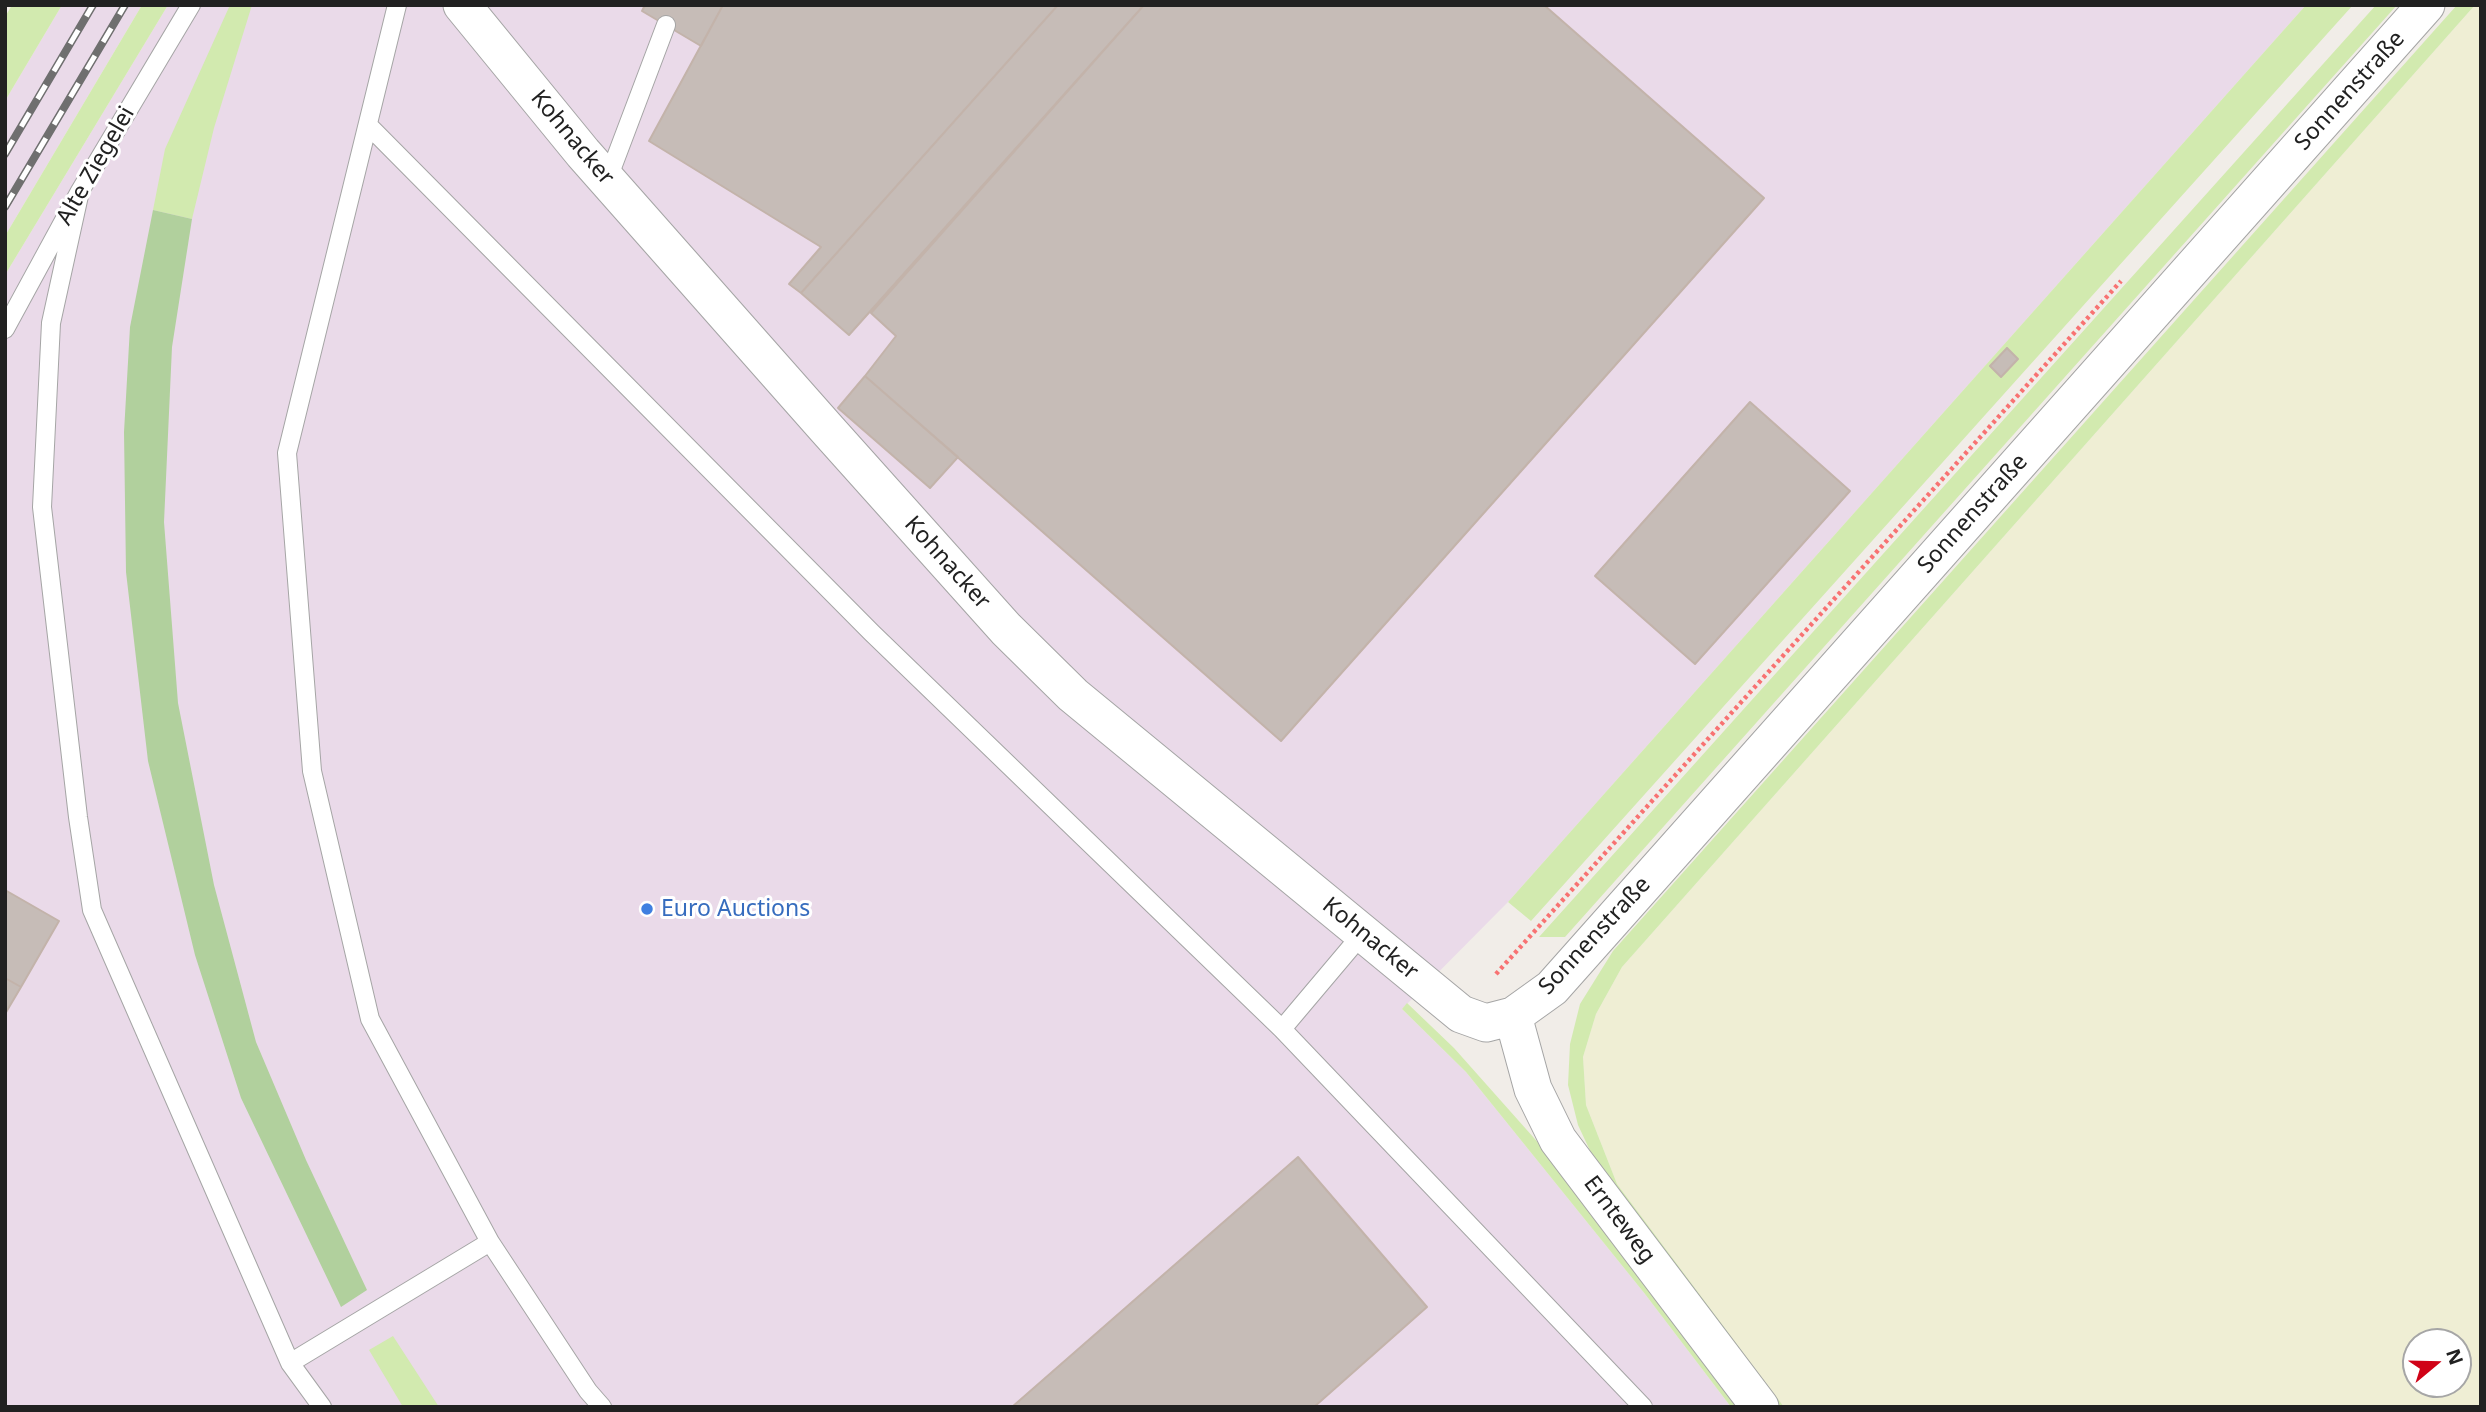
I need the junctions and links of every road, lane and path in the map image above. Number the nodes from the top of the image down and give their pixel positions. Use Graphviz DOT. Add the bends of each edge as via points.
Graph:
graph roads {
  1 [pos="191,5"];
  2 [pos="397,5"];
  3 [pos="462,5"];
  4 [pos="2426,5"];
  5 [pos="666,25"];
  6 [pos="368,125"];
  7 [pos="607,181"];
  8 [pos="80,191"];
  9 [pos="2126,275"];
  10 [pos="5,329"];
  11 [pos="1363,933"];
  12 [pos="1461,1014"];
  13 [pos="1513,1016"];
  14 [pos="1282,1029"];
  15 [pos="490,1242"];
  16 [pos="290,1363"];
  17 [pos="322,1407"];
  18 [pos="601,1407"];
  19 [pos="1643,1407"];
  20 [pos="1760,1407"];
  1 -- 8 [label="lane, Alte Ziegelei"];
  2 -- 6 [label="lane"];
  3 -- 7 [label="street, Kohnacker"];
  4 -- 13 [label="street, Sonnenstraße" via="1552,988"];
  5 -- 7 [label="lane"];
  6 -- 14 [label="lane" via="872,633"];
  6 -- 15 [label="lane" via="287,453 312,771 370,1019"];
  7 -- 11 [label="street, Kohnacker" via="1016,638 1073,695"];
  8 -- 10 [label="lane, Alte Ziegelei"];
  8 -- 16 [label="lane" via="51,323 42,507 92,909"];
  9 -- 12 [label="path"];
  11 -- 12 [label="street, Kohnacker"];
  11 -- 14 [label="lane"];
  12 -- 13 [label="street, Kohnacker" via="1486,1023"];
  13 -- 20 [label="street, Ernteweg" via="1533,1089 1558,1140"];
  14 -- 19 [label="lane"];
  15 -- 16 [label="lane"];
  15 -- 18 [label="lane"];
  16 -- 17 [label="lane"];
}
